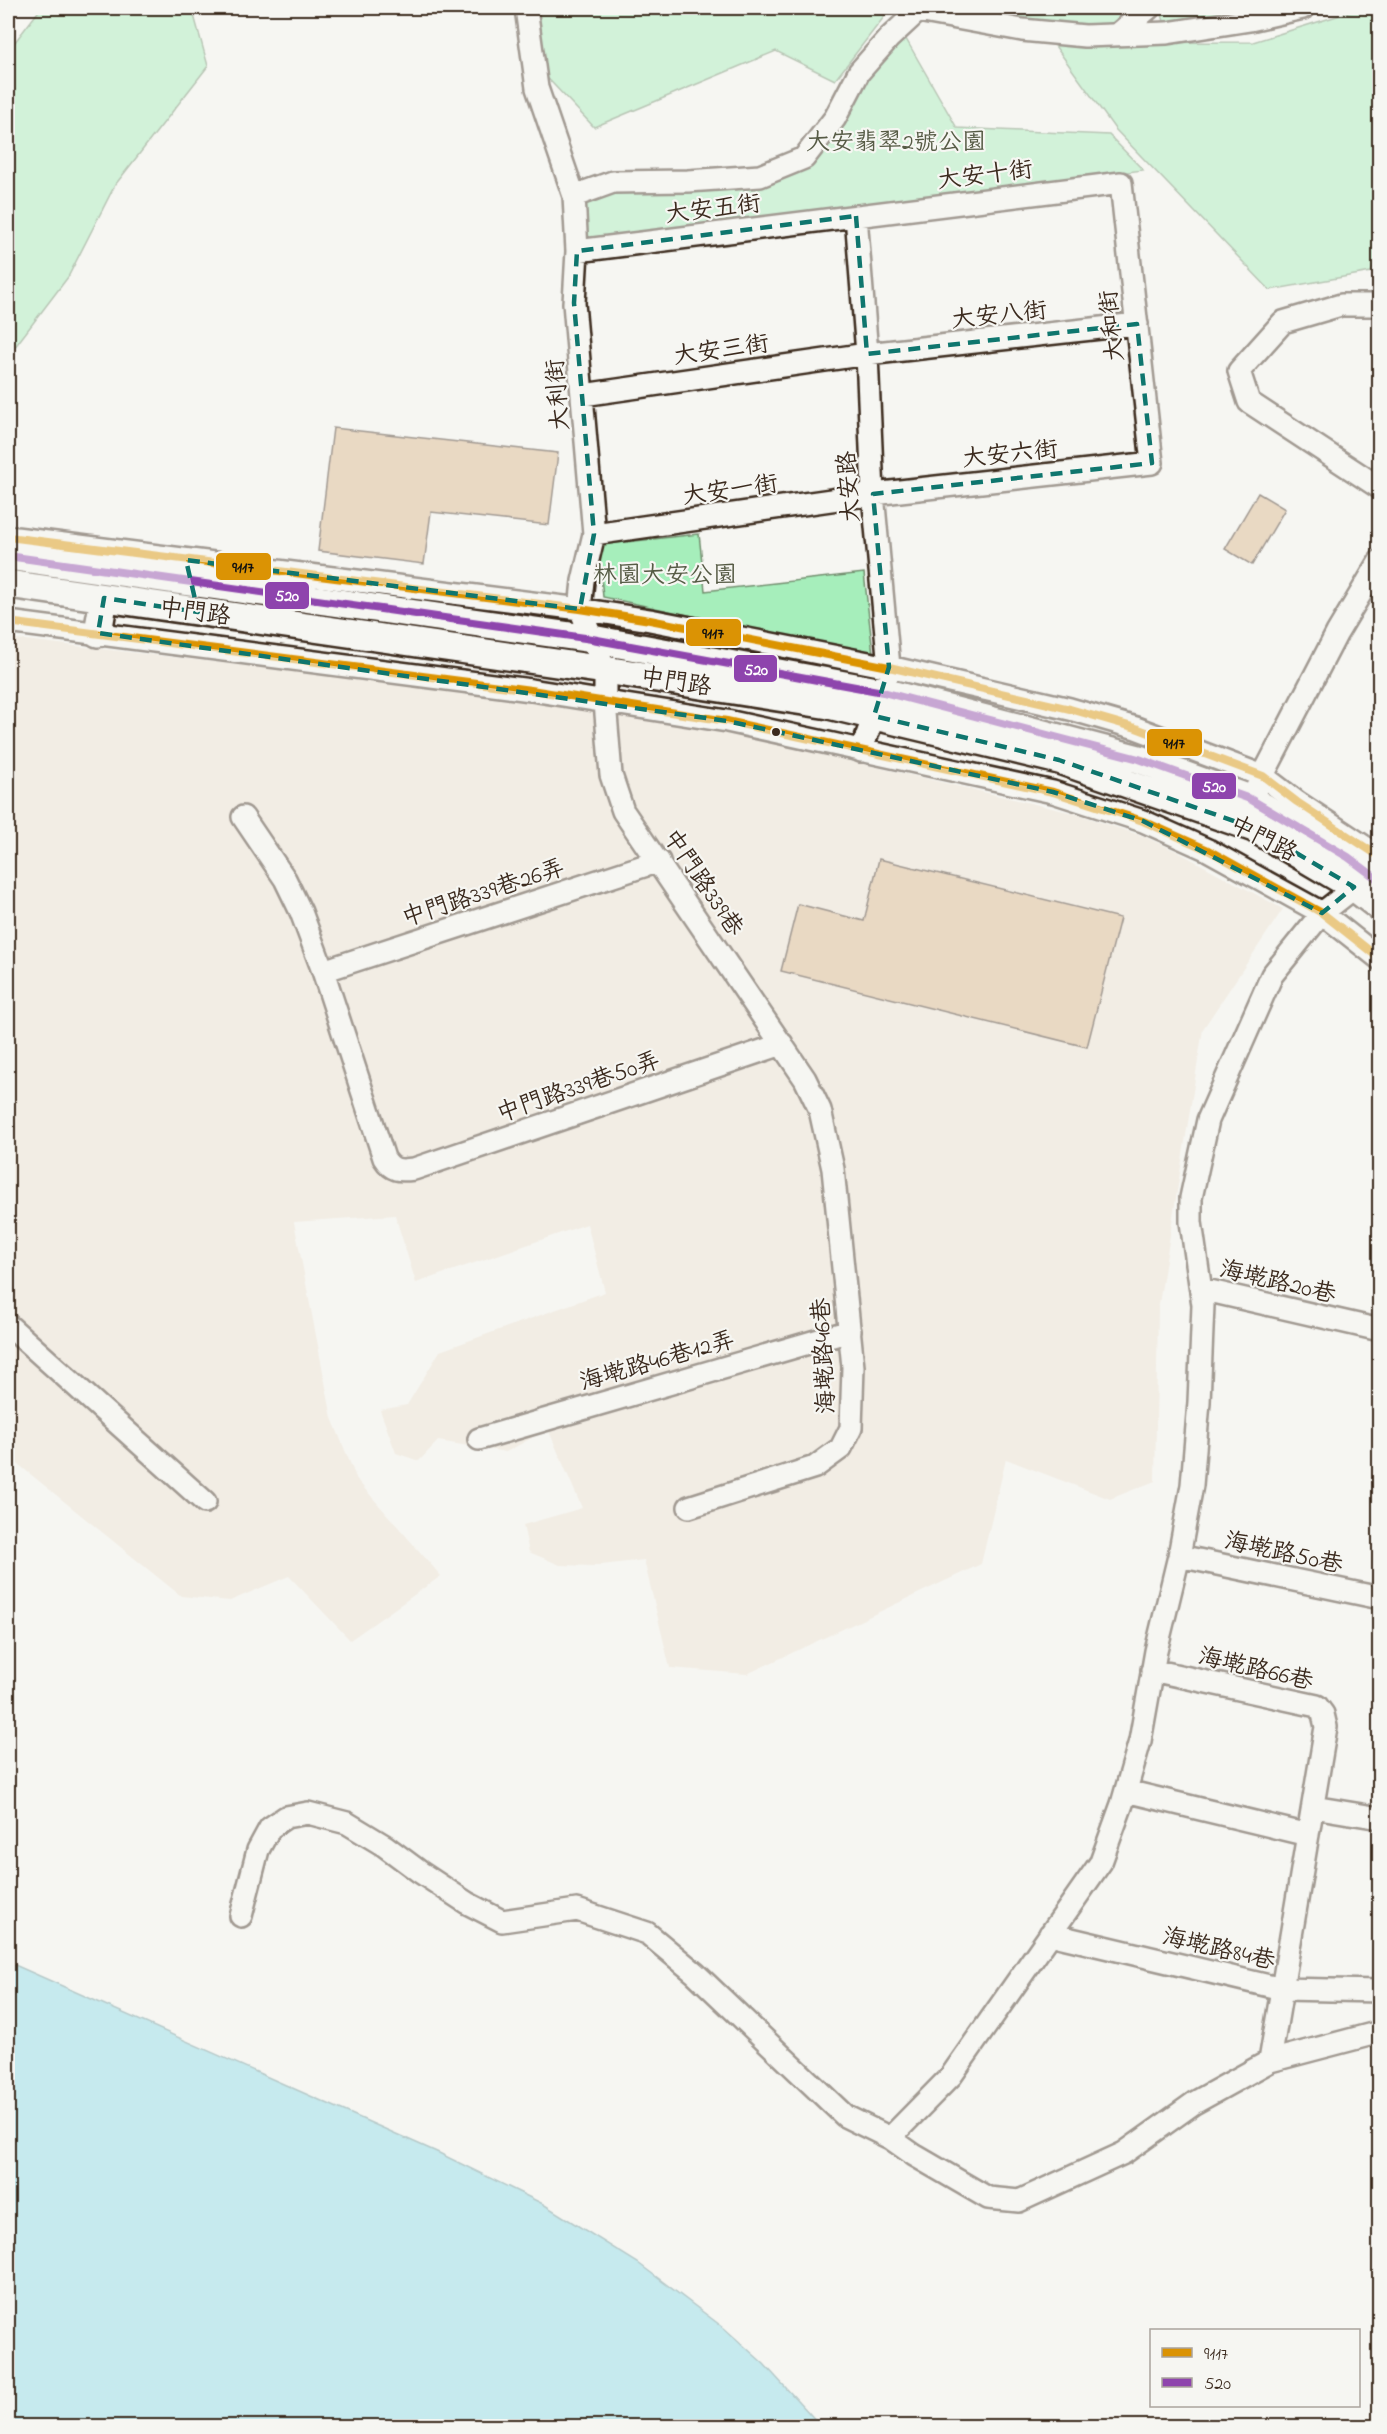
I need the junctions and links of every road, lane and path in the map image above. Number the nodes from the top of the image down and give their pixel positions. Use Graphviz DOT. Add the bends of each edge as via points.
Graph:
graph roads {
  1 [pos="526,8"];
  2 [pos="1149,8"];
  3 [pos="1303,8"];
  4 [pos="1118,33"];
  5 [pos="1121,183"];
  6 [pos="574,196"];
  7 [pos="856,216"];
  8 [pos="577,251"];
  9 [pos="1380,305"];
  10 [pos="1137,324"];
  11 [pos="867,354"];
  12 [pos="583,395"];
  13 [pos="1152,463"];
  14 [pos="1380,488"];
  15 [pos="873,494"];
  16 [pos="594,534"];
  17 [pos="8,537"];
  18 [pos="8,556"];
  19 [pos="1380,561"];
  20 [pos="189,571"];
  21 [pos="8,584"];
  22 [pos="104,598"];
  23 [pos="580,609"];
  24 [pos="198,612"];
  25 [pos="8,622"];
  26 [pos="98,633"];
  27 [pos="592,639"];
  28 [pos="205,647"];
  29 [pos="605,670"];
  30 [pos="882,692"];
  31 [pos="605,702"];
  32 [pos="861,751"];
  33 [pos="1256,787"];
  34 [pos="243,817"];
  35 [pos="659,861"];
  36 [pos="1373,874"];
  37 [pos="1380,907"];
  38 [pos="1322,913"];
  39 [pos="1380,959"];
  40 [pos="323,971"];
  41 [pos="782,1044"];
  42 [pos="832,1168"];
  43 [pos="1201,1289"];
  44 [pos="8,1325"];
  45 [pos="1380,1330"];
  46 [pos="850,1331"];
  47 [pos="479,1439"];
  48 [pos="205,1502"];
  49 [pos="689,1507"];
  50 [pos="1179,1557"];
  51 [pos="1380,1598"];
  52 [pos="1152,1670"];
  53 [pos="1126,1791"];
  54 [pos="1313,1807"];
  55 [pos="1380,1818"];
  56 [pos="1308,1835"];
  57 [pos="241,1916"];
  58 [pos="1050,1934"];
  59 [pos="1282,1989"];
  60 [pos="1380,1991"];
  61 [pos="1380,2032"];
  62 [pos="1270,2061"];
  63 [pos="890,2138"];
  1 -- 6 [label="street, 大利街" via="537,88"];
  2 -- 4 [label="street"];
  3 -- 4 [label="street" via="1167,33"];
  4 -- 6 [label="street" via="1085,36 1022,30 918,11 859,72 835,118 804,158 760,176 613,182"];
  5 -- 7 [label="street, 大安十街"];
  5 -- 10 [label="street, 大和街"];
  6 -- 8 [label="street, 大利街"];
  7 -- 8 [label="street, 大安五街"];
  7 -- 11 [label="street, 大安路"];
  8 -- 12 [label="street, 大利街" via="574,303"];
  9 -- 14 [label="street" via="1341,305 1283,322 1239,371 1249,402"];
  10 -- 11 [label="street, 大安八街"];
  10 -- 13 [label="street, 大和街"];
  11 -- 12 [label="street, 大安三街"];
  11 -- 15 [label="street, 大安路"];
  12 -- 16 [label="street, 大利街"];
  13 -- 15 [label="street, 大安六街"];
  15 -- 16 [label="street, 大安一街"];
  15 -- 30 [label="street, 大安路"];
  16 -- 23 [label="street, 大利街"];
  17 -- 20 [label="street, 中門路"];
  18 -- 20 [label="main road, 中門路"];
  19 -- 33 [label="street" via="1337,633"];
  20 -- 23 [label="street, 中門路"];
  20 -- 24 [label="street"];
  20 -- 27 [label="main road, 中門路"];
  21 -- 22 [label="main road, 中門路"];
  22 -- 24 [label="main road, 中門路"];
  22 -- 26 [label="main road"];
  23 -- 27 [label="street, 中門路339巷"];
  23 -- 30 [label="street, 中門路" via="651,620"];
  24 -- 28 [label="street"];
  24 -- 29 [label="main road, 中門路"];
  25 -- 26 [label="street, 中門路"];
  26 -- 28 [label="street, 中門路"];
  27 -- 29 [label="street, 中門路339巷"];
  27 -- 30 [label="main road, 中門路"];
  28 -- 31 [label="street, 中門路"];
  29 -- 30 [label="main road, 中門路" via="829,705"];
  29 -- 31 [label="street, 中門路339巷"];
  30 -- 32 [label="street, 大安路"];
  30 -- 33 [label="main road, 中門路"];
  30 -- 36 [label="main road, 中門路"];
  31 -- 32 [label="street, 中門路" via="727,721"];
  31 -- 35 [label="street, 中門路339巷" via="611,775 623,811"];
  32 -- 38 [label="street, 中門路" via="1053,792 1143,821 1208,850"];
  33 -- 36 [label="main road, 中門路"];
  34 -- 40 [label="street" via="285,879"];
  35 -- 40 [label="street, 中門路339巷26弄"];
  35 -- 41 [label="street, 中門路339巷"];
  36 -- 37 [label="main road, 中門路"];
  36 -- 38 [label="street"];
  38 -- 39 [label="street, 中門路"];
  38 -- 43 [label="street" via="1272,975 1208,1120 1191,1198"];
  40 -- 41 [label="street, 中門路339巷50弄" via="384,1158 390,1167 399,1170"];
  41 -- 42 [label="street, 中門路339巷" via="820,1110"];
  42 -- 46 [label="street, 海墘路46巷"];
  43 -- 45 [label="street, 海墘路20巷"];
  43 -- 50 [label="street" via="1199,1402 1192,1485"];
  44 -- 48 [label="street"];
  46 -- 47 [label="street, 海墘路46巷12弄"];
  46 -- 49 [label="street, 海墘路46巷" via="851,1428 841,1448 815,1467"];
  50 -- 51 [label="street, 海墘路50巷"];
  50 -- 52 [label="street"];
  52 -- 53 [label="street" via="1140,1741"];
  52 -- 54 [label="street, 海墘路66巷" via="1317,1706 1326,1727"];
  53 -- 56 [label="street"];
  53 -- 58 [label="street" via="1101,1862"];
  54 -- 55 [label="street"];
  54 -- 56 [label="street, 海墘路66巷"];
  56 -- 59 [label="street, 海墘路66巷"];
  57 -- 63 [label="street" via="258,1850 270,1828 286,1817 308,1814 347,1823 467,1903 502,1920 577,1910 647,1933 695,1973 845,2116"];
  58 -- 59 [label="street, 海墘路84巷"];
  58 -- 63 [label="street" via="951,2076"];
  59 -- 60 [label="street, 海墘路84巷"];
  59 -- 62 [label="street, 海墘路66巷"];
  61 -- 62 [label="street"];
  62 -- 63 [label="street" via="1194,2103 1124,2153 1019,2201 988,2198"];
}
